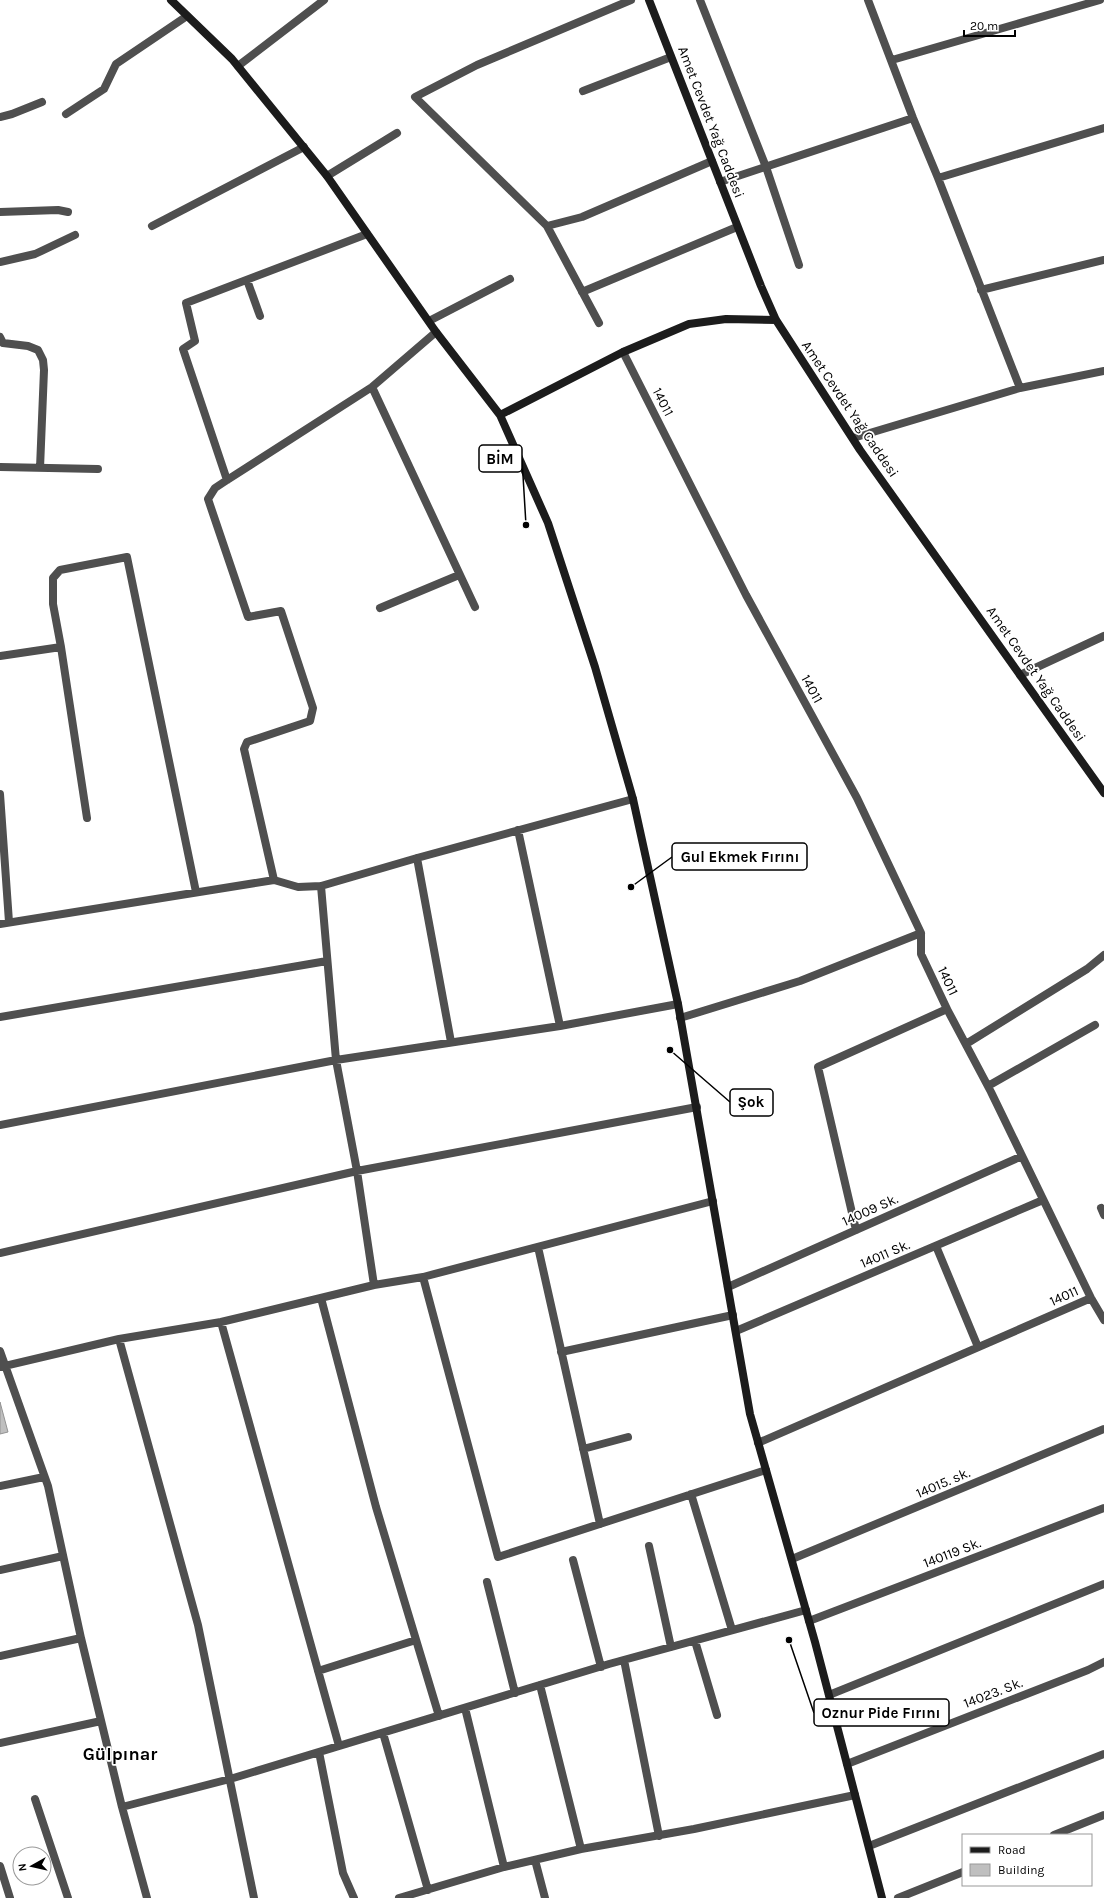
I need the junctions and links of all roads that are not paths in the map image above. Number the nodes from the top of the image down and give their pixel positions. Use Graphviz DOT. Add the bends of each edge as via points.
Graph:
graph roads {
  1 [pos="171,0"];
  2 [pos="324,0"];
  3 [pos="631,0"];
  4 [pos="649,0"];
  5 [pos="700,0"];
  6 [pos="868,0"];
  7 [pos="1100,0"];
  8 [pos="187,16"];
  9 [pos="671,57"];
  10 [pos="892,60"];
  11 [pos="238,66"];
  12 [pos="584,91"];
  13 [pos="42,102"];
  14 [pos="66,114"];
  15 [pos="0,117"];
  16 [pos="912,118"];
  17 [pos="1104,128"];
  18 [pos="397,133"];
  19 [pos="304,147"];
  20 [pos="712,160"];
  21 [pos="766,167"];
  22 [pos="326,176"];
  23 [pos="938,178"];
  24 [pos="720,182"];
  25 [pos="0,212"];
  26 [pos="68,212"];
  27 [pos="152,226"];
  28 [pos="547,226"];
  29 [pos="737,227"];
  30 [pos="367,234"];
  31 [pos="75,235"];
  32 [pos="1104,260"];
  33 [pos="0,262"];
  34 [pos="799,265"];
  35 [pos="510,278"];
  36 [pos="247,280"];
  37 [pos="981,290"];
  38 [pos="582,292"];
  39 [pos="260,316"];
  40 [pos="776,320"];
  41 [pos="429,321"];
  42 [pos="599,323"];
  43 [pos="436,332"];
  44 [pos="0,337"];
  45 [pos="623,352"];
  46 [pos="1104,371"];
  47 [pos="372,387"];
  48 [pos="1020,388"];
  49 [pos="500,415"];
  50 [pos="853,438"];
  51 [pos="0,466"];
  52 [pos="40,468"];
  53 [pos="98,469"];
  54 [pos="227,480"];
  55 [pos="459,575"];
  56 [pos="475,607"];
  57 [pos="380,608"];
  58 [pos="1104,636"];
  59 [pos="62,647"];
  60 [pos="0,656"];
  61 [pos="1020,675"];
  62 [pos="1104,793"];
  63 [pos="0,794"];
  64 [pos="633,799"];
  65 [pos="87,818"];
  66 [pos="518,830"];
  67 [pos="417,858"];
  68 [pos="274,880"];
  69 [pos="321,886"];
  70 [pos="196,892"];
  71 [pos="9,922"];
  72 [pos="0,924"];
  73 [pos="921,933"];
  74 [pos="1104,955"];
  75 [pos="327,961"];
  76 [pos="678,1004"];
  77 [pos="947,1009"];
  78 [pos="0,1017"];
  79 [pos="680,1018"];
  80 [pos="1095,1025"];
  81 [pos="560,1026"];
  82 [pos="451,1042"];
  83 [pos="966,1044"];
  84 [pos="336,1060"];
  85 [pos="988,1086"];
  86 [pos="697,1106"];
  87 [pos="0,1125"];
  88 [pos="1022,1156"];
  89 [pos="357,1171"];
  90 [pos="1043,1200"];
  91 [pos="713,1201"];
  92 [pos="856,1230"];
  93 [pos="936,1246"];
  94 [pos="538,1247"];
  95 [pos="0,1253"];
  96 [pos="422,1277"];
  97 [pos="374,1286"];
  98 [pos="728,1287"];
  99 [pos="321,1298"];
  100 [pos="1091,1298"];
  101 [pos="733,1315"];
  102 [pos="1104,1320"];
  103 [pos="221,1322"];
  104 [pos="736,1331"];
  105 [pos="118,1339"];
  106 [pos="978,1347"];
  107 [pos="0,1351"];
  108 [pos="562,1352"];
  109 [pos="3,1366"];
  110 [pos="1104,1429"];
  111 [pos="628,1437"];
  112 [pos="758,1443"];
  113 [pos="583,1449"];
  114 [pos="766,1470"];
  115 [pos="44,1476"];
  116 [pos="0,1486"];
  117 [pos="691,1494"];
  118 [pos="1104,1508"];
  119 [pos="600,1524"];
  120 [pos="649,1546"];
  121 [pos="62,1556"];
  122 [pos="792,1559"];
  123 [pos="573,1560"];
  124 [pos="0,1570"];
  125 [pos="487,1582"];
  126 [pos="1104,1584"];
  127 [pos="806,1610"];
  128 [pos="809,1621"];
  129 [pos="732,1630"];
  130 [pos="81,1638"];
  131 [pos="416,1640"];
  132 [pos="695,1641"];
  133 [pos="672,1647"];
  134 [pos="0,1656"];
  135 [pos="624,1660"];
  136 [pos="1104,1662"];
  137 [pos="601,1667"];
  138 [pos="318,1671"];
  139 [pos="540,1686"];
  140 [pos="515,1693"];
  141 [pos="829,1695"];
  142 [pos="464,1708"];
  143 [pos="717,1715"];
  144 [pos="439,1716"];
  145 [pos="101,1721"];
  146 [pos="383,1733"];
  147 [pos="0,1743"];
  148 [pos="339,1746"];
  149 [pos="319,1752"];
  150 [pos="1104,1754"];
  151 [pos="847,1764"];
  152 [pos="230,1779"];
  153 [pos="855,1795"];
  154 [pos="35,1799"];
  155 [pos="122,1807"];
  156 [pos="1104,1815"];
  157 [pos="1056,1834"];
  158 [pos="659,1836"];
  159 [pos="869,1846"];
  160 [pos="581,1849"];
  161 [pos="535,1860"];
  162 [pos="0,1866"];
  163 [pos="504,1867"];
  164 [pos="962,1872"];
  165 [pos="428,1890"];
  166 [pos="10,1898"];
  167 [pos="68,1898"];
  168 [pos="147,1898"];
  169 [pos="254,1898"];
  170 [pos="354,1898"];
  171 [pos="400,1898"];
  172 [pos="545,1898"];
  173 [pos="882,1898"];
  174 [pos="898,1898"];
  1 -- 8 [label="main road"];
  2 -- 11 [label="street"];
  3 -- 28 [label="street" via="477,64 415,97"];
  4 -- 9 [label="main road, Amet Cevdet Yağ Caddesi"];
  5 -- 21 [label="street"];
  6 -- 10 [label="street"];
  7 -- 10 [label="street"];
  8 -- 11 [label="main road"];
  8 -- 14 [label="street" via="116,64 104,89"];
  9 -- 12 [label="street"];
  9 -- 20 [label="main road, Amet Cevdet Yağ Caddesi"];
  10 -- 16 [label="street"];
  11 -- 19 [label="main road"];
  13 -- 15 [label="street"];
  16 -- 21 [label="street"];
  16 -- 23 [label="street"];
  17 -- 23 [label="street"];
  18 -- 22 [label="street"];
  19 -- 22 [label="main road"];
  19 -- 27 [label="street"];
  20 -- 24 [label="main road, Amet Cevdet Yağ Caddesi"];
  20 -- 28 [label="street" via="582,217"];
  21 -- 24 [label="street"];
  21 -- 34 [label="street"];
  22 -- 30 [label="main road"];
  23 -- 37 [label="street"];
  24 -- 29 [label="main road, Amet Cevdet Yağ Caddesi"];
  25 -- 26 [label="street"];
  28 -- 38 [label="street"];
  29 -- 38 [label="street"];
  29 -- 40 [label="main road, Amet Cevdet Yağ Caddesi"];
  30 -- 36 [label="street"];
  30 -- 41 [label="main road"];
  31 -- 33 [label="street" via="36,254"];
  32 -- 37 [label="street"];
  35 -- 41 [label="street"];
  36 -- 39 [label="street"];
  36 -- 54 [label="street" via="186,303 195,341 183,349"];
  37 -- 48 [label="street"];
  38 -- 42 [label="street"];
  40 -- 45 [label="main road" via="726,319 689,324"];
  40 -- 50 [label="main road, Amet Cevdet Yağ Caddesi"];
  41 -- 43 [label="main road"];
  43 -- 47 [label="street"];
  43 -- 49 [label="main road"];
  44 -- 52 [label="street" via="3,343 38,350 43,360"];
  45 -- 49 [label="main road"];
  45 -- 73 [label="street, 14011" via="746,595 857,798"];
  46 -- 48 [label="street"];
  47 -- 54 [label="street"];
  47 -- 55 [label="street"];
  48 -- 50 [label="street"];
  49 -- 64 [label="main road" via="548,523 595,667"];
  50 -- 61 [label="main road, Amet Cevdet Yağ Caddesi"];
  51 -- 52 [label="street"];
  52 -- 53 [label="street"];
  54 -- 68 [label="street" via="215,488 208,499 248,617 281,611 313,708 310,721 247,742 244,749"];
  55 -- 56 [label="street"];
  55 -- 57 [label="street"];
  58 -- 61 [label="street"];
  59 -- 60 [label="street"];
  59 -- 65 [label="street"];
  59 -- 70 [label="street" via="53,604 53,578 60,570 126,557"];
  61 -- 62 [label="main road, Amet Cevdet Yağ Caddesi"];
  63 -- 71 [label="street"];
  64 -- 66 [label="street"];
  64 -- 76 [label="main road"];
  66 -- 67 [label="street"];
  66 -- 81 [label="street"];
  67 -- 69 [label="street"];
  67 -- 82 [label="street"];
  68 -- 69 [label="street" via="298,887"];
  68 -- 70 [label="street"];
  69 -- 75 [label="street"];
  70 -- 71 [label="street"];
  71 -- 72 [label="street"];
  73 -- 77 [label="street, 14011" via="921,954"];
  73 -- 79 [label="street" via="800,981"];
  74 -- 83 [label="street" via="1087,969"];
  75 -- 78 [label="street"];
  75 -- 84 [label="street"];
  76 -- 79 [label="main road"];
  76 -- 81 [label="street"];
  77 -- 83 [label="street, 14011"];
  77 -- 92 [label="street" via="818,1067"];
  79 -- 86 [label="main road"];
  80 -- 85 [label="street"];
  81 -- 82 [label="street"];
  82 -- 84 [label="street"];
  83 -- 85 [label="street, 14011"];
  84 -- 87 [label="street"];
  84 -- 89 [label="street"];
  85 -- 88 [label="street, 14011"];
  86 -- 89 [label="street"];
  86 -- 91 [label="main road"];
  88 -- 90 [label="street, 14011"];
  88 -- 92 [label="street, 14009 Sk."];
  89 -- 95 [label="street"];
  89 -- 97 [label="street"];
  90 -- 93 [label="street, 14011 Sk."];
  90 -- 100 [label="street, 14011"];
  91 -- 94 [label="street"];
  91 -- 98 [label="main road"];
  92 -- 98 [label="street, 14009 Sk."];
  93 -- 104 [label="street, 14011 Sk."];
  93 -- 106 [label="street"];
  94 -- 96 [label="street"];
  94 -- 108 [label="street"];
  96 -- 97 [label="street"];
  96 -- 119 [label="street" via="498,1557"];
  97 -- 99 [label="street"];
  98 -- 101 [label="main road"];
  99 -- 103 [label="street"];
  99 -- 131 [label="street" via="376,1507"];
  100 -- 102 [label="street"];
  100 -- 106 [label="street, 14011"];
  101 -- 104 [label="main road"];
  101 -- 108 [label="street"];
  103 -- 105 [label="street"];
  103 -- 138 [label="street"];
  104 -- 112 [label="main road" via="750,1414"];
  105 -- 109 [label="street"];
  105 -- 152 [label="street" via="198,1625"];
  106 -- 112 [label="street, 14011"];
  107 -- 109 [label="street"];
  108 -- 113 [label="street"];
  109 -- 115 [label="street"];
  110 -- 122 [label="street, 14015. sk."];
  111 -- 113 [label="street"];
  112 -- 114 [label="main road"];
  113 -- 119 [label="street"];
  114 -- 117 [label="street"];
  114 -- 122 [label="main road"];
  115 -- 116 [label="street"];
  115 -- 121 [label="street"];
  117 -- 119 [label="street"];
  117 -- 129 [label="street"];
  118 -- 128 [label="street, 140119 Sk."];
  120 -- 133 [label="street"];
  121 -- 124 [label="street"];
  121 -- 130 [label="street"];
  122 -- 127 [label="main road"];
  123 -- 137 [label="street"];
  125 -- 140 [label="street"];
  126 -- 141 [label="street"];
  127 -- 128 [label="main road"];
  127 -- 129 [label="street"];
  128 -- 141 [label="main road"];
  129 -- 132 [label="street"];
  130 -- 134 [label="street"];
  130 -- 145 [label="street"];
  131 -- 138 [label="street"];
  131 -- 144 [label="street"];
  132 -- 133 [label="street"];
  132 -- 143 [label="street"];
  133 -- 135 [label="street"];
  135 -- 137 [label="street"];
  135 -- 158 [label="street"];
  136 -- 151 [label="street, 14023. Sk."];
  137 -- 139 [label="street"];
  138 -- 148 [label="street"];
  139 -- 140 [label="street"];
  139 -- 160 [label="street"];
  140 -- 142 [label="street"];
  141 -- 151 [label="main road"];
  142 -- 144 [label="street"];
  142 -- 163 [label="street"];
  144 -- 146 [label="street"];
  145 -- 147 [label="street"];
  145 -- 155 [label="street"];
  146 -- 148 [label="street"];
  146 -- 165 [label="street"];
  148 -- 149 [label="street"];
  149 -- 152 [label="street"];
  149 -- 170 [label="street" via="343,1873"];
  150 -- 159 [label="street"];
  151 -- 153 [label="main road"];
  152 -- 155 [label="street"];
  152 -- 169 [label="street"];
  153 -- 158 [label="street"];
  153 -- 159 [label="main road"];
  154 -- 167 [label="street"];
  155 -- 168 [label="street"];
  156 -- 157 [label="street"];
  158 -- 160 [label="street"];
  159 -- 173 [label="main road"];
  160 -- 161 [label="street"];
  161 -- 163 [label="street"];
  161 -- 172 [label="street"];
  162 -- 166 [label="street"];
  163 -- 165 [label="street"];
  164 -- 174 [label="street"];
  165 -- 171 [label="street"];
}
